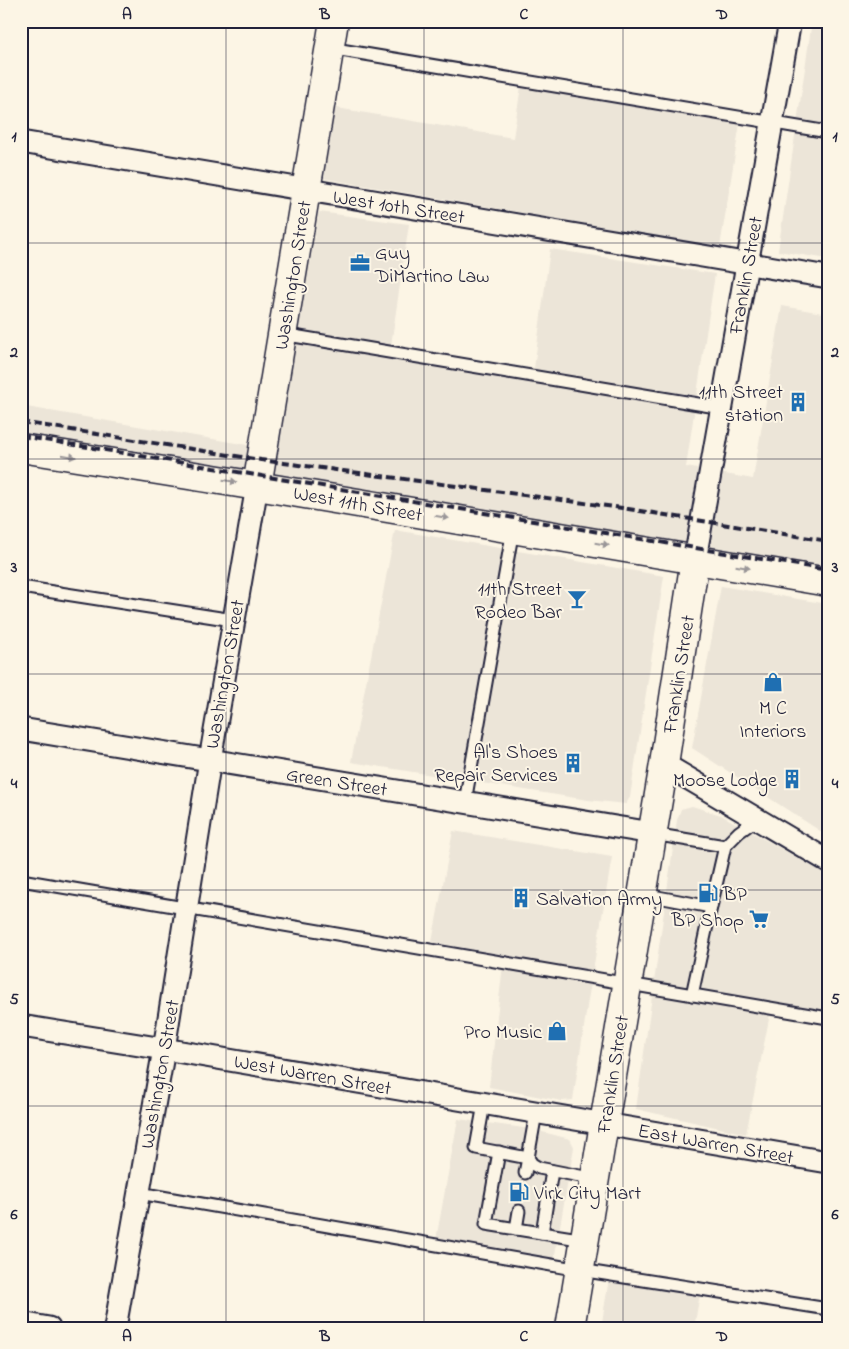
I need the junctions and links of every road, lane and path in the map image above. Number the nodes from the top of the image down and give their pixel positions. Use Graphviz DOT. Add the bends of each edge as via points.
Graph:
graph roads {
  1 [pos="334,21"];
  2 [pos="790,21"];
  3 [pos="329,48"];
  4 [pos="772,122"];
  5 [pos="828,132"];
  6 [pos="21,142"];
  7 [pos="306,191"];
  8 [pos="748,263"];
  9 [pos="828,277"];
  10 [pos="282,334"];
  11 [pos="722,408"];
  12 [pos="21,448"];
  13 [pos="257,486"];
  14 [pos="513,529"];
  15 [pos="695,559"];
  16 [pos="828,582"];
  17 [pos="21,587"];
  18 [pos="233,620"];
  19 [pos="21,729"];
  20 [pos="210,760"];
  21 [pos="664,764"];
  22 [pos="465,802"];
  23 [pos="757,819"];
  24 [pos="652,834"];
  25 [pos="725,846"];
  26 [pos="825,854"];
  27 [pos="21,880"];
  28 [pos="642,894"];
  29 [pos="711,908"];
  30 [pos="186,909"];
  31 [pos="627,984"];
  32 [pos="692,995"];
  33 [pos="828,1018"];
  34 [pos="21,1026"];
  35 [pos="164,1049"];
  36 [pos="484,1104"];
  37 [pos="536,1113"];
  38 [pos="604,1124"];
  39 [pos="499,1152"];
  40 [pos="528,1158"];
  41 [pos="828,1162"];
  42 [pos="552,1171"];
  43 [pos="525,1173"];
  44 [pos="595,1179"];
  45 [pos="139,1193"];
  46 [pos="519,1211"];
  47 [pos="516,1229"];
  48 [pos="542,1233"];
  49 [pos="585,1240"];
  50 [pos="580,1270"];
  51 [pos="828,1309"];
  52 [pos="21,1323"];
  53 [pos="50,1328"];
  54 [pos="115,1328"];
  55 [pos="570,1328"];
  1 -- 3 [label="street, Washington Street"];
  2 -- 4 [label="street, Franklin Street"];
  3 -- 4 [label="lane"];
  3 -- 7 [label="street, Washington Street"];
  4 -- 5 [label="lane"];
  4 -- 8 [label="street, Franklin Street"];
  6 -- 7 [label="street, West 10th Street"];
  7 -- 8 [label="street, West 10th Street"];
  7 -- 10 [label="street, Washington Street"];
  8 -- 9 [label="street, West 10th Street"];
  8 -- 11 [label="street, Franklin Street"];
  10 -- 11 [label="lane"];
  10 -- 13 [label="street, Washington Street"];
  11 -- 15 [label="street, Franklin Street"];
  12 -- 13 [label="street, West 11th Street, one-way"];
  13 -- 14 [label="street, West 11th Street, one-way"];
  13 -- 18 [label="street, Washington Street"];
  14 -- 15 [label="street, West 11th Street, one-way"];
  14 -- 22 [label="lane"];
  15 -- 16 [label="street, West 11th Street, one-way"];
  15 -- 21 [label="street, Franklin Street"];
  17 -- 18 [label="lane"];
  18 -- 20 [label="street, Washington Street"];
  19 -- 20 [label="street, Green Street"];
  20 -- 22 [label="street, Green Street"];
  20 -- 30 [label="street, Washington Street"];
  21 -- 23 [label="street"];
  21 -- 24 [label="street, Franklin Street"];
  22 -- 24 [label="street, Green Street"];
  23 -- 25 [label="lane"];
  23 -- 26 [label="street"];
  24 -- 25 [label="lane"];
  24 -- 28 [label="street, Franklin Street"];
  25 -- 29 [label="lane"];
  27 -- 30 [label="lane"];
  28 -- 29 [label="lane"];
  28 -- 31 [label="street, Franklin Street"];
  29 -- 32 [label="lane"];
  30 -- 31 [label="lane"];
  30 -- 35 [label="street, Washington Street"];
  31 -- 32 [label="lane"];
  31 -- 38 [label="street, Franklin Street"];
  32 -- 33 [label="lane"];
  34 -- 35 [label="street, West Warren Street"];
  35 -- 36 [label="street, West Warren Street"];
  35 -- 45 [label="street, Washington Street"];
  36 -- 37 [label="street, West Warren Street"];
  36 -- 39 [label="lane" via="476,1148"];
  37 -- 38 [label="street, West Warren Street"];
  37 -- 40 [label="lane"];
  38 -- 41 [label="street, East Warren Street"];
  38 -- 44 [label="street, Franklin Street"];
  39 -- 40 [label="lane"];
  39 -- 47 [label="lane" via="486,1224"];
  40 -- 42 [label="lane" via="539,1168"];
  40 -- 43 [label="lane"];
  42 -- 44 [label="lane"];
  42 -- 48 [label="lane"];
  44 -- 49 [label="street, Franklin Street"];
  45 -- 50 [label="lane"];
  45 -- 54 [label="street, Washington Street"];
  46 -- 47 [label="lane"];
  47 -- 48 [label="lane"];
  48 -- 49 [label="lane"];
  49 -- 50 [label="street, Franklin Street"];
  50 -- 51 [label="lane"];
  50 -- 55 [label="street, Franklin Street"];
  52 -- 53 [label="street"];
}
